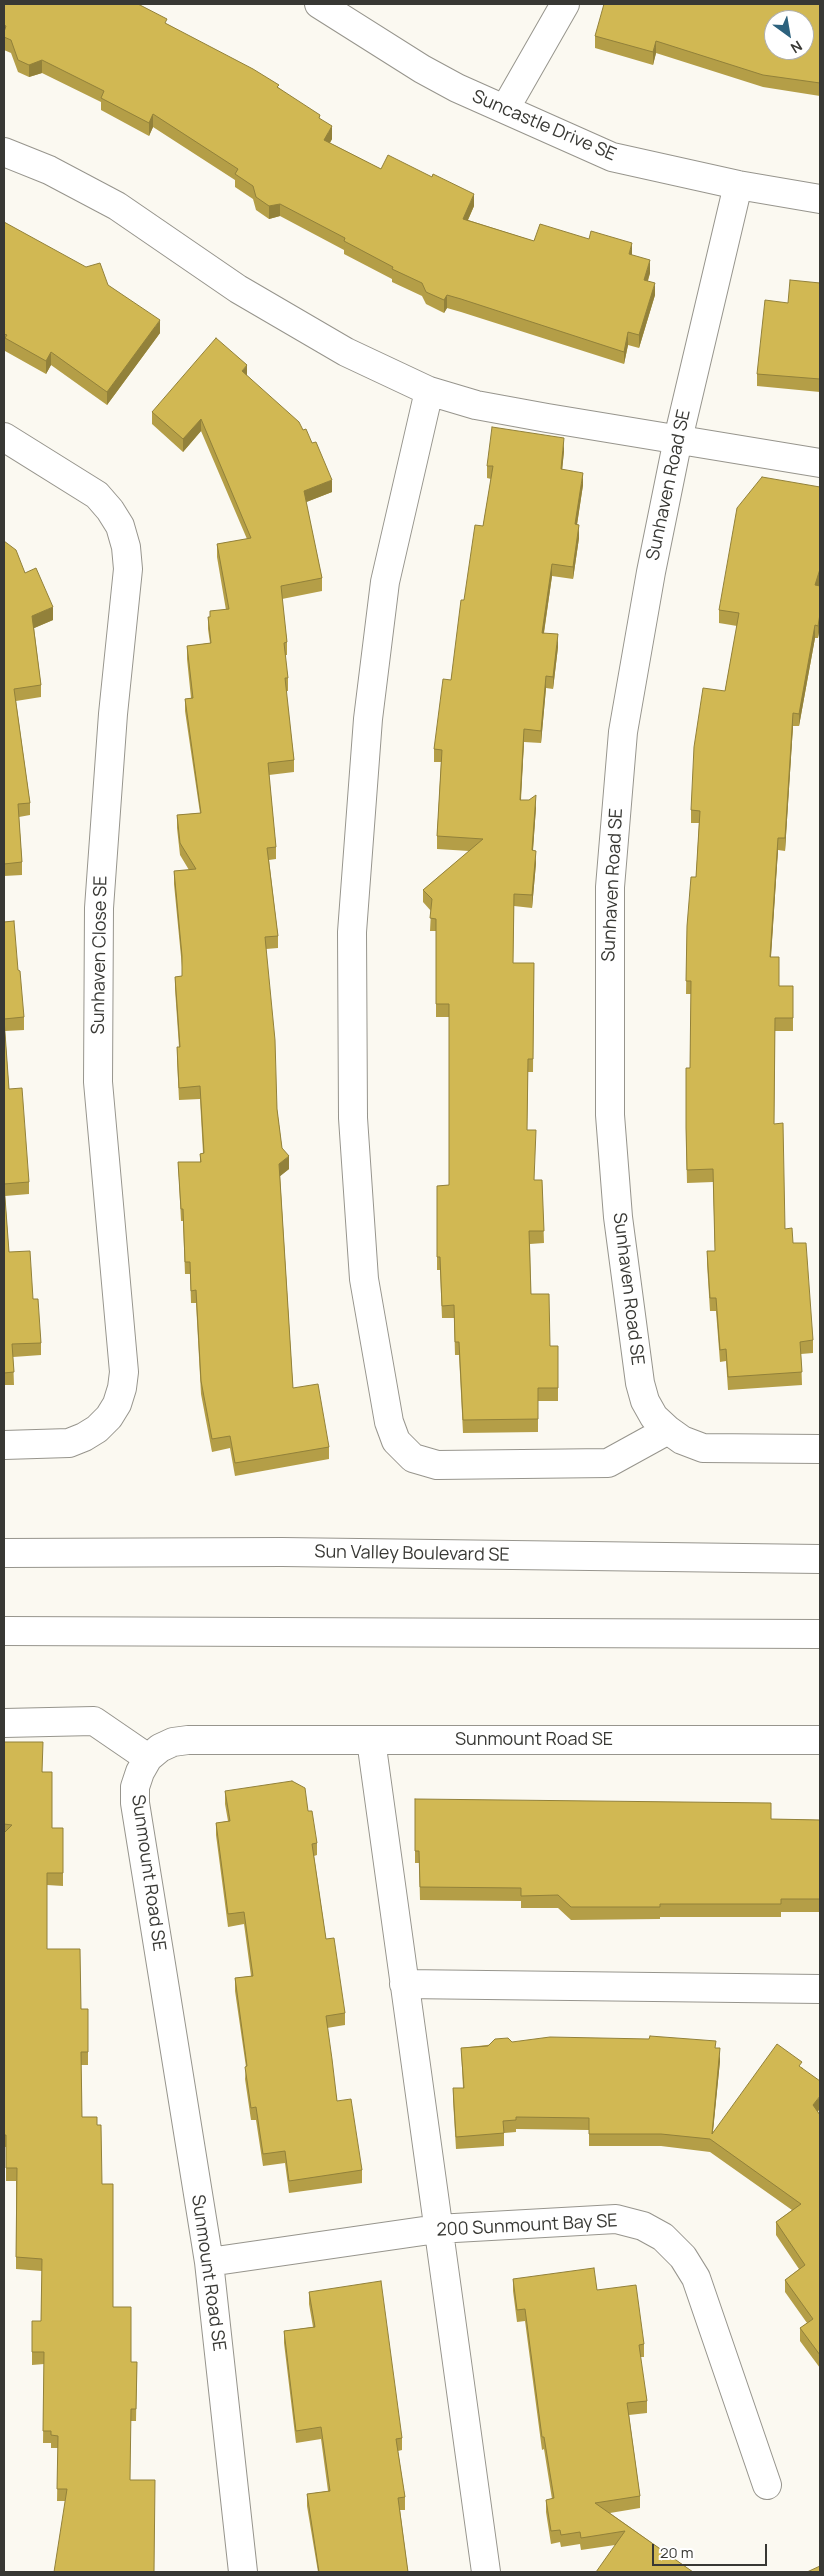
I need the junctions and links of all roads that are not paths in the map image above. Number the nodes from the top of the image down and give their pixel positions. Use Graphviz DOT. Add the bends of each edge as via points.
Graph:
graph roads {
  1 [pos="319,4"];
  2 [pos="565,4"];
  3 [pos="505,109"];
  4 [pos="4,152"];
  5 [pos="738,185"];
  6 [pos="820,198"];
  7 [pos="429,391"];
  8 [pos="4,437"];
  9 [pos="678,439"];
  10 [pos="820,463"];
  11 [pos="668,1430"];
  12 [pos="4,1445"];
  13 [pos="820,1449"];
  14 [pos="4,1553"];
  15 [pos="820,1559"];
  16 [pos="4,1631"];
  17 [pos="820,1634"];
  18 [pos="4,1723"];
  19 [pos="370,1740"];
  20 [pos="820,1740"];
  21 [pos="148,1758"];
  22 [pos="404,1984"];
  23 [pos="820,1989"];
  24 [pos="437,2229"];
  25 [pos="209,2262"];
  26 [pos="767,2485"];
  27 [pos="243,2572"];
  28 [pos="486,2572"];
  1 -- 3 [label="street, Suncastle Drive SE" via="422,69"];
  2 -- 3 [label="street"];
  3 -- 5 [label="street, Suncastle Drive SE" via="612,157"];
  4 -- 7 [label="street" via="49,170 117,206 238,289 346,352"];
  5 -- 6 [label="street, Suncastle Drive SE"];
  5 -- 9 [label="street, Sunhaven Road SE"];
  7 -- 9 [label="street" via="476,405 538,417"];
  7 -- 11 [label="street" via="385,582 368,719 352,932 353,1118 364,1279 389,1422 396,1441 413,1458 436,1466 608,1463"];
  8 -- 12 [label="street, Sunhaven Close SE" via="97,495 120,526 128,569 113,714 99,908 98,1082 124,1372 122,1388 109,1417 84,1437 69,1443"];
  9 -- 10 [label="street"];
  9 -- 11 [label="street, Sunhaven Road SE" via="624,732 610,887 610,1124 618,1217 645,1401 654,1417"];
  11 -- 13 [label="street, Sunhaven Road SE" via="703,1448"];
  14 -- 15 [label="street, Sun Valley Boulevard SE" via="282,1552"];
  16 -- 17 [label="street"];
  18 -- 21 [label="street" via="94,1721"];
  19 -- 20 [label="street, Sunmount Road SE"];
  19 -- 21 [label="street, Sunmount Road SE" via="188,1740 160,1748"];
  19 -- 22 [label="street"];
  21 -- 25 [label="street, Sunmount Road SE" via="135,1787 135,1803"];
  22 -- 23 [label="street"];
  22 -- 24 [label="street"];
  24 -- 25 [label="street, 200 Sunmount Bay SE"];
  24 -- 26 [label="street, 200 Sunmount Bay SE" via="616,2219 643,2226 663,2237 683,2257 696,2278"];
  24 -- 28 [label="street"];
  25 -- 27 [label="street, Sunmount Road SE"];
}
